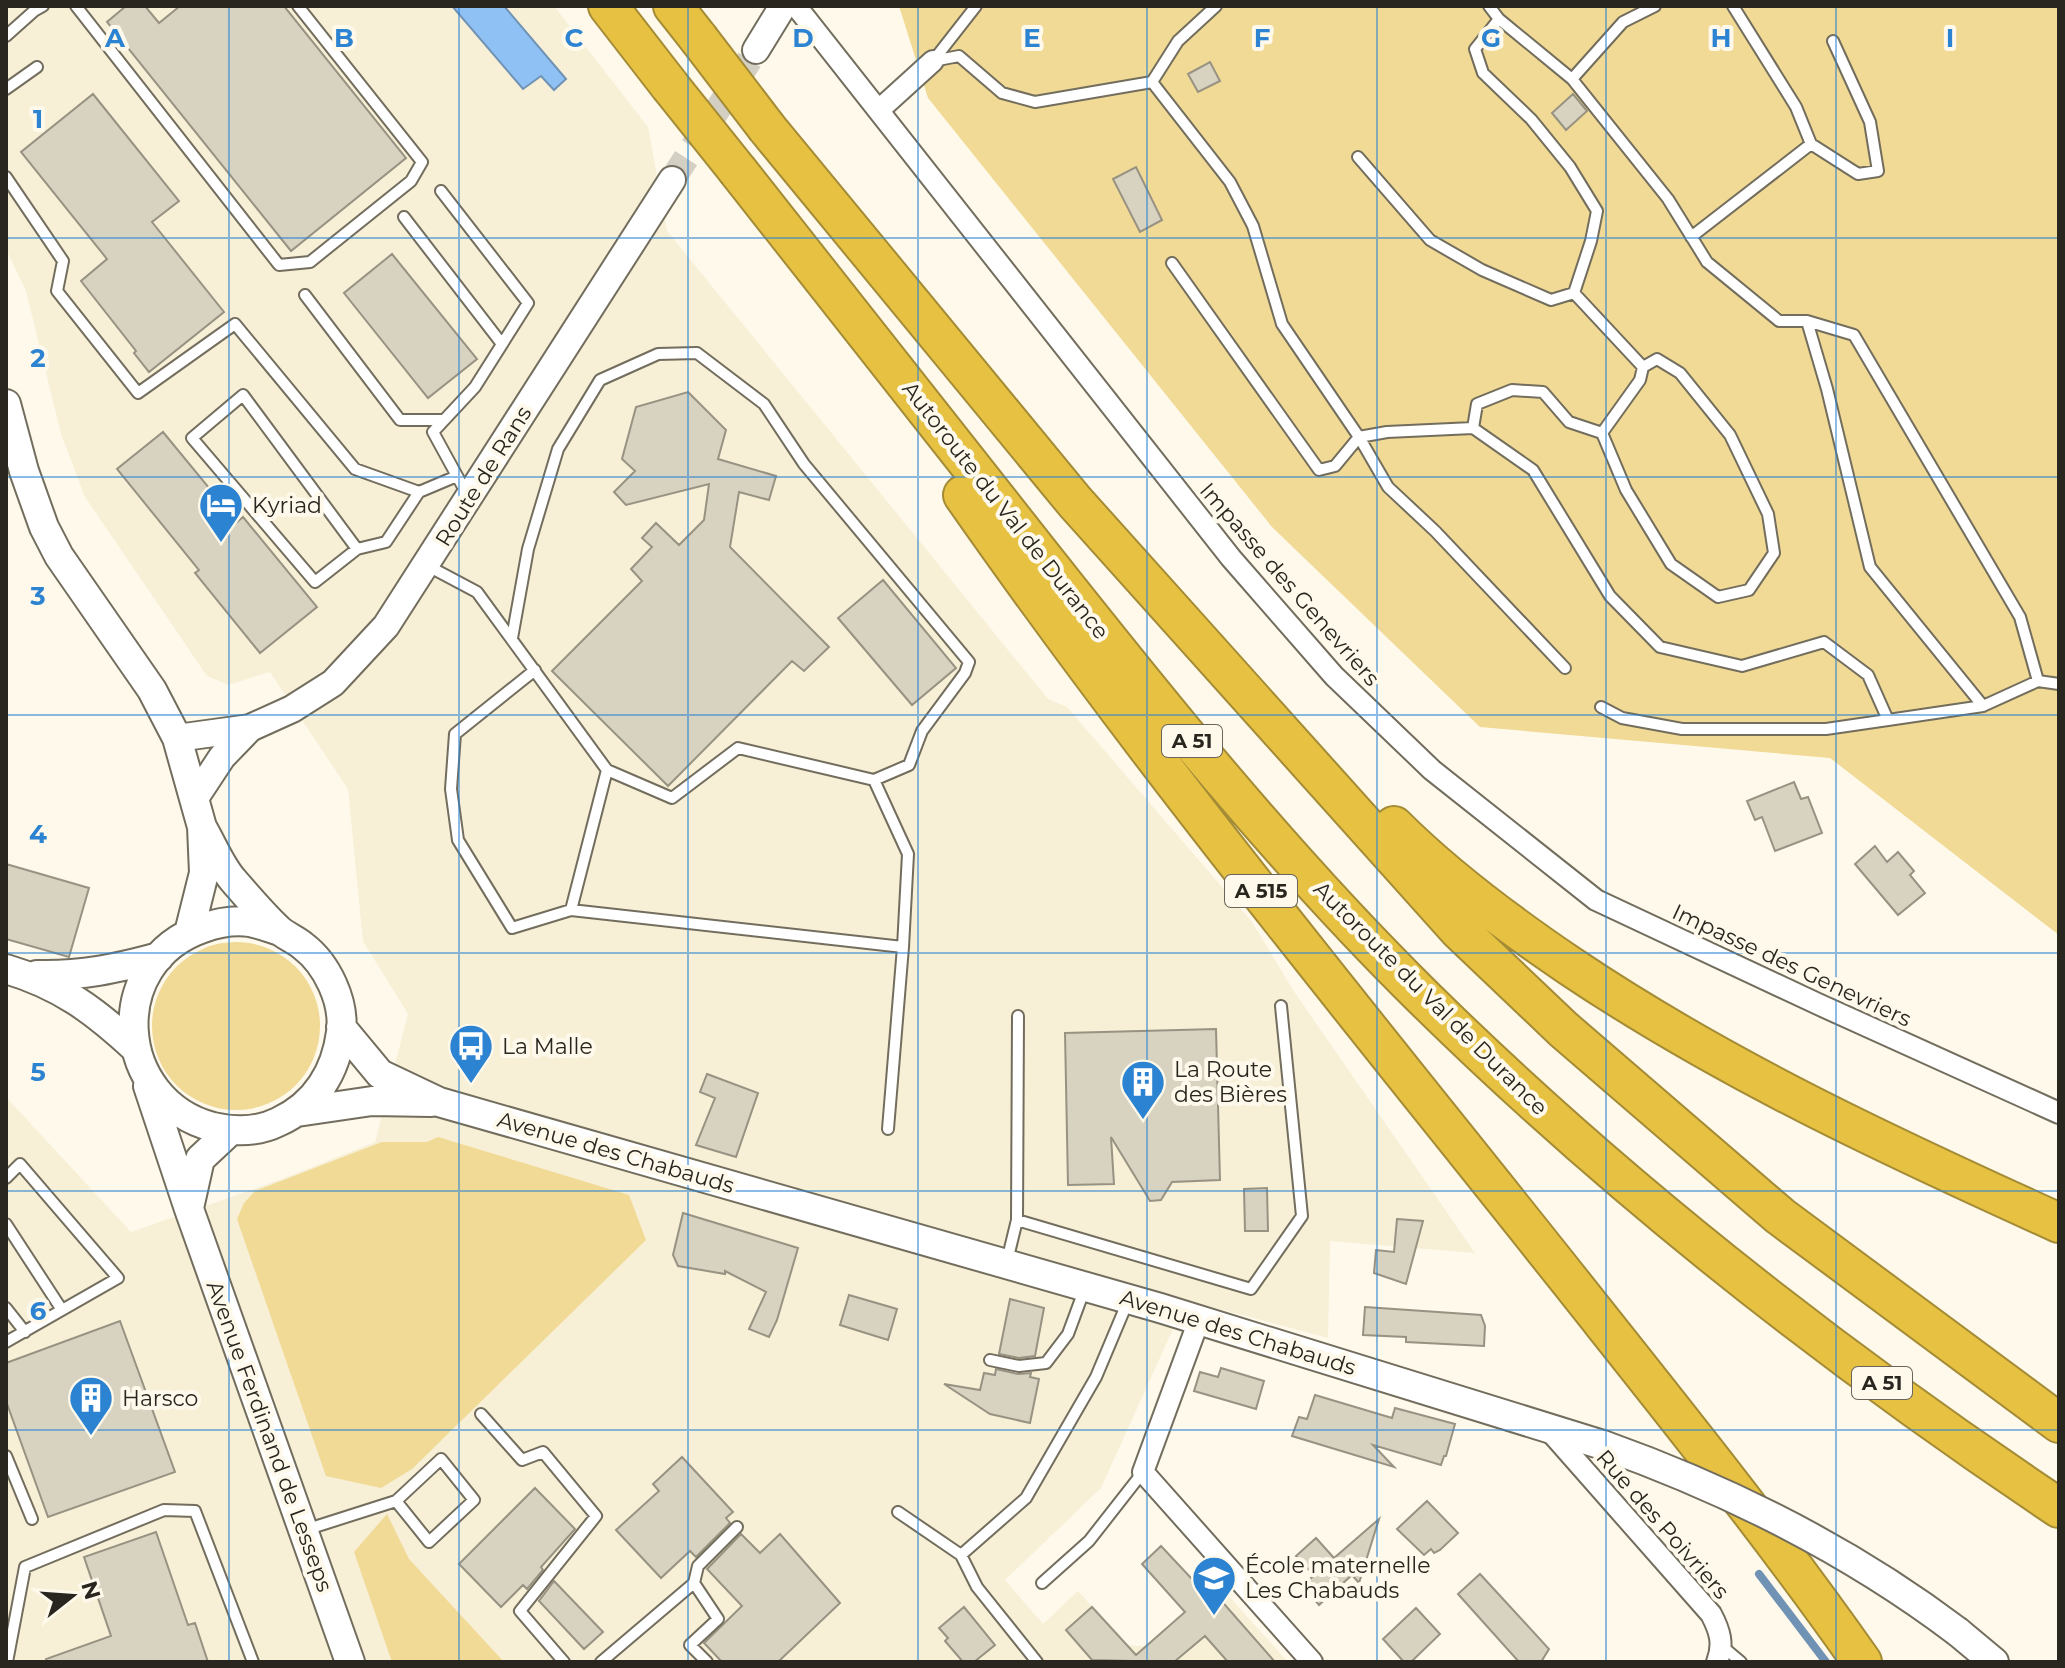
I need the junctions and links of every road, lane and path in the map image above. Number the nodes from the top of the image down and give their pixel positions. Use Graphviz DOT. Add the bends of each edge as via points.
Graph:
graph roads {
  1 [pos="43,6"];
  2 [pos="76,6"];
  3 [pos="298,6"];
  4 [pos="608,6"];
  5 [pos="673,6"];
  6 [pos="783,6"];
  7 [pos="796,6"];
  8 [pos="976,6"];
  9 [pos="1216,6"];
  10 [pos="1489,6"];
  11 [pos="1655,6"];
  12 [pos="1733,6"];
  13 [pos="1499,19"];
  14 [pos="6,36"];
  15 [pos="1833,41"];
  16 [pos="756,50"];
  17 [pos="933,61"];
  18 [pos="37,67"];
  19 [pos="1572,79"];
  20 [pos="1152,82"];
  21 [pos="6,89"];
  22 [pos="879,110"];
  23 [pos="1811,144"];
  24 [pos="1358,157"];
  25 [pos="738,171"];
  26 [pos="6,177"];
  27 [pos="672,180"];
  28 [pos="441,191"];
  29 [pos="404,217"];
  30 [pos="1691,237"];
  31 [pos="1172,263"];
  32 [pos="1574,293"];
  33 [pos="305,295"];
  34 [pos="1807,321"];
  35 [pos="502,344"];
  36 [pos="1643,367"];
  37 [pos="6,404"];
  38 [pos="444,420"];
  39 [pos="1473,428"];
  40 [pos="1602,433"];
  41 [pos="1359,437"];
  42 [pos="463,487"];
  43 [pos="419,492"];
  44 [pos="1075,502"];
  45 [pos="357,549"];
  46 [pos="426,565"];
  47 [pos="512,638"];
  48 [pos="1565,668"];
  49 [pos="535,670"];
  50 [pos="2038,681"];
  51 [pos="2059,684"];
  52 [pos="1983,706"];
  53 [pos="1601,707"];
  54 [pos="1888,720"];
  55 [pos="250,728"];
  56 [pos="177,738"];
  57 [pos="607,770"];
  58 [pos="874,780"];
  59 [pos="195,798"];
  60 [pos="202,827"];
  61 [pos="571,910"];
  62 [pos="280,931"];
  63 [pos="189,933"];
  64 [pos="903,947"];
  65 [pos="159,957"];
  66 [pos="15,972"];
  67 [pos="1281,1006"];
  68 [pos="1018,1016"];
  69 [pos="341,1027"];
  70 [pos="139,1061"];
  71 [pos="439,1102"];
  72 [pos="297,1112"];
  73 [pos="2059,1113"];
  74 [pos="888,1129"];
  75 [pos="230,1131"];
  76 [pos="6,1178"];
  77 [pos="189,1209"];
  78 [pos="1017,1220"];
  79 [pos="2059,1223"];
  80 [pos="6,1224"];
  81 [pos="1006,1263"];
  82 [pos="1086,1286"];
  83 [pos="1129,1299"];
  84 [pos="6,1308"];
  85 [pos="62,1310"];
  86 [pos="1199,1320"];
  87 [pos="25,1332"];
  88 [pos="6,1342"];
  89 [pos="990,1360"];
  90 [pos="481,1414"];
  91 [pos="2059,1423"];
  92 [pos="1545,1426"];
  93 [pos="6,1456"];
  94 [pos="1143,1472"];
  95 [pos="396,1501"];
  96 [pos="2059,1508"];
  97 [pos="898,1512"];
  98 [pos="32,1519"];
  99 [pos="737,1527"];
  100 [pos="303,1531"];
  101 [pos="961,1555"];
  102 [pos="694,1583"];
  103 [pos="1042,1583"];
  104 [pos="1812,1590"];
  105 [pos="1719,1654"];
  106 [pos="7,1662"];
  107 [pos="253,1662"];
  108 [pos="350,1662"];
  109 [pos="564,1662"];
  110 [pos="601,1662"];
  111 [pos="707,1662"];
  112 [pos="1037,1662"];
  113 [pos="1312,1662"];
  114 [pos="1741,1662"];
  115 [pos="1862,1662"];
  116 [pos="1874,1662"];
  117 [pos="1994,1662"];
  1 -- 14 [label="lane"];
  2 -- 3 [label="lane" via="279,265 310,262 411,181 422,162"];
  4 -- 25 [label="highway, Autoroute du Val de Durance / A 51, bridge"];
  5 -- 44 [label="highway, bridge"];
  6 -- 16 [label="street"];
  7 -- 22 [label="street, Impasse des Genevriers"];
  8 -- 17 [label="lane"];
  9 -- 20 [label="lane" via="1178,41"];
  10 -- 13 [label="lane"];
  11 -- 19 [label="lane" via="1623,22"];
  12 -- 23 [label="lane" via="1796,107"];
  13 -- 19 [label="lane"];
  13 -- 32 [label="lane" via="1475,49 1483,73 1531,119 1597,211"];
  15 -- 23 [label="lane" via="1870,122 1878,171 1858,174"];
  17 -- 20 [label="lane" via="959,56 1002,93 1035,102"];
  17 -- 22 [label="street"];
  18 -- 21 [label="lane"];
  19 -- 30 [label="lane" via="1668,199"];
  20 -- 41 [label="lane" via="1230,182 1253,226 1282,324"];
  22 -- 73 [label="street, Impasse des Genevriers" via="1231,558 1334,676 1432,770 1596,900"];
  23 -- 30 [label="lane"];
  24 -- 32 [label="lane" via="1430,240 1551,300"];
  25 -- 96 [label="highway, Autoroute du Val de Durance / A 51" via="1143,685 1421,995 1559,1126 1709,1251 1949,1434"];
  25 -- 104 [label="highway, A 515" via="1035,598"];
  26 -- 43 [label="lane" via="63,261 57,291 138,393 235,324 355,469"];
  27 -- 42 [label="street, Route de Rans"];
  28 -- 35 [label="lane" via="528,303"];
  29 -- 35 [label="lane"];
  30 -- 34 [label="lane" via="1707,262 1779,321"];
  31 -- 41 [label="lane" via="1319,470 1335,466"];
  32 -- 36 [label="lane"];
  33 -- 38 [label="lane" via="400,420"];
  34 -- 50 [label="lane" via="1854,335 2020,617"];
  34 -- 52 [label="lane" via="1870,567"];
  35 -- 38 [label="lane" via="475,387"];
  36 -- 40 [label="lane" via="1640,380"];
  36 -- 40 [label="lane" via="1657,359 1680,373 1730,435 1768,514 1774,553 1749,590 1718,597 1671,564 1626,490"];
  37 -- 56 [label="main road" via="44,527 152,690"];
  38 -- 42 [label="lane" via="433,432"];
  39 -- 40 [label="lane" via="1477,404 1512,390 1543,392 1569,422"];
  39 -- 41 [label="lane"];
  39 -- 54 [label="lane" via="1533,470 1610,596 1660,647 1742,666 1824,642 1868,675"];
  41 -- 48 [label="lane" via="1388,487"];
  42 -- 43 [label="lane"];
  42 -- 46 [label="street, Route de Rans"];
  43 -- 45 [label="lane" via="386,542"];
  44 -- 79 [label="highway" via="1401,833 1502,920 1632,1007 1768,1084"];
  44 -- 91 [label="highway" via="1459,930 1563,1029 1780,1216"];
  45 -- 45 [label="lane" via="243,395 192,438 315,582"];
  46 -- 47 [label="lane" via="477,592"];
  46 -- 55 [label="street, Route de Rans" via="386,626 333,683"];
  47 -- 49 [label="lane"];
  47 -- 58 [label="lane" via="528,549 558,449 600,380 658,354 697,353 764,404 804,464 969,662 922,731 909,765"];
  49 -- 57 [label="lane"];
  49 -- 61 [label="lane" via="455,734 451,789 458,840 512,928"];
  50 -- 51 [label="lane"];
  50 -- 52 [label="lane"];
  52 -- 54 [label="lane"];
  53 -- 54 [label="lane" via="1622,718 1682,729 1826,729"];
  55 -- 56 [label="street, Route de Rans"];
  55 -- 59 [label="street, Route de Rans" via="222,757"];
  56 -- 59 [label="main road"];
  57 -- 58 [label="lane" via="672,798 738,748"];
  57 -- 61 [label="lane"];
  58 -- 64 [label="lane" via="908,854"];
  59 -- 60 [label="main road"];
  60 -- 62 [label="main road" via="230,877"];
  60 -- 63 [label="main road" via="204,873"];
  61 -- 64 [label="lane"];
  62 -- 63 [label="main road" via="250,922 218,923"];
  62 -- 69 [label="main road" via="305,947 325,970 337,997"];
  63 -- 65 [label="main road"];
  64 -- 74 [label="lane"];
  65 -- 66 [label="main road" via="73,975"];
  65 -- 70 [label="main road" via="141,984 133,1016"];
  66 -- 70 [label="main road" via="77,999"];
  67 -- 78 [label="lane" via="1302,1216 1251,1289"];
  68 -- 78 [label="lane"];
  69 -- 71 [label="main road, Avenue des Chabauds" via="380,1074"];
  69 -- 72 [label="main road" via="336,1060 321,1089"];
  70 -- 75 [label="main road" via="165,1102 195,1122"];
  70 -- 77 [label="main road, Avenue Ferdinand de Lesseps"];
  71 -- 72 [label="main road, Avenue des Chabauds" via="372,1101"];
  71 -- 81 [label="main road, Avenue des Chabauds"];
  72 -- 75 [label="main road" via="265,1126"];
  75 -- 77 [label="main road" via="200,1159"];
  76 -- 85 [label="lane" via="20,1164 118,1278"];
  77 -- 100 [label="main road, Avenue Ferdinand de Lesseps"];
  78 -- 81 [label="lane"];
  80 -- 85 [label="lane"];
  81 -- 82 [label="main road, Avenue des Chabauds"];
  82 -- 83 [label="main road, Avenue des Chabauds"];
  82 -- 89 [label="lane" via="1068,1334 1046,1363 1019,1366"];
  83 -- 86 [label="main road, Avenue des Chabauds"];
  83 -- 101 [label="lane" via="1096,1377 1026,1498"];
  84 -- 87 [label="lane"];
  85 -- 87 [label="lane"];
  86 -- 92 [label="main road, Avenue des Chabauds"];
  86 -- 94 [label="street"];
  87 -- 88 [label="lane"];
  90 -- 109 [label="lane" via="522,1460 543,1452 596,1516 520,1611"];
  92 -- 105 [label="street, Rue des Poivriers" via="1711,1614 1719,1628"];
  92 -- 117 [label="main road, Avenue des Chabauds, bridge" via="1662,1466 1763,1512 1861,1567"];
  93 -- 98 [label="lane"];
  94 -- 103 [label="lane" via="1089,1541"];
  94 -- 113 [label="street"];
  95 -- 95 [label="lane" via="429,1542 474,1500 441,1459"];
  95 -- 100 [label="lane"];
  97 -- 101 [label="lane"];
  99 -- 102 [label="lane" via="698,1566"];
  100 -- 108 [label="main road, Avenue Ferdinand de Lesseps"];
  101 -- 112 [label="lane" via="977,1587"];
  102 -- 110 [label="lane"];
  102 -- 111 [label="lane" via="718,1619 690,1645"];
  104 -- 115 [label="highway, A 515"];
  104 -- 116 [label="highway"];
  105 -- 114 [label="lane"];
  106 -- 107 [label="lane" via="25,1567 164,1510 195,1511"];
}
